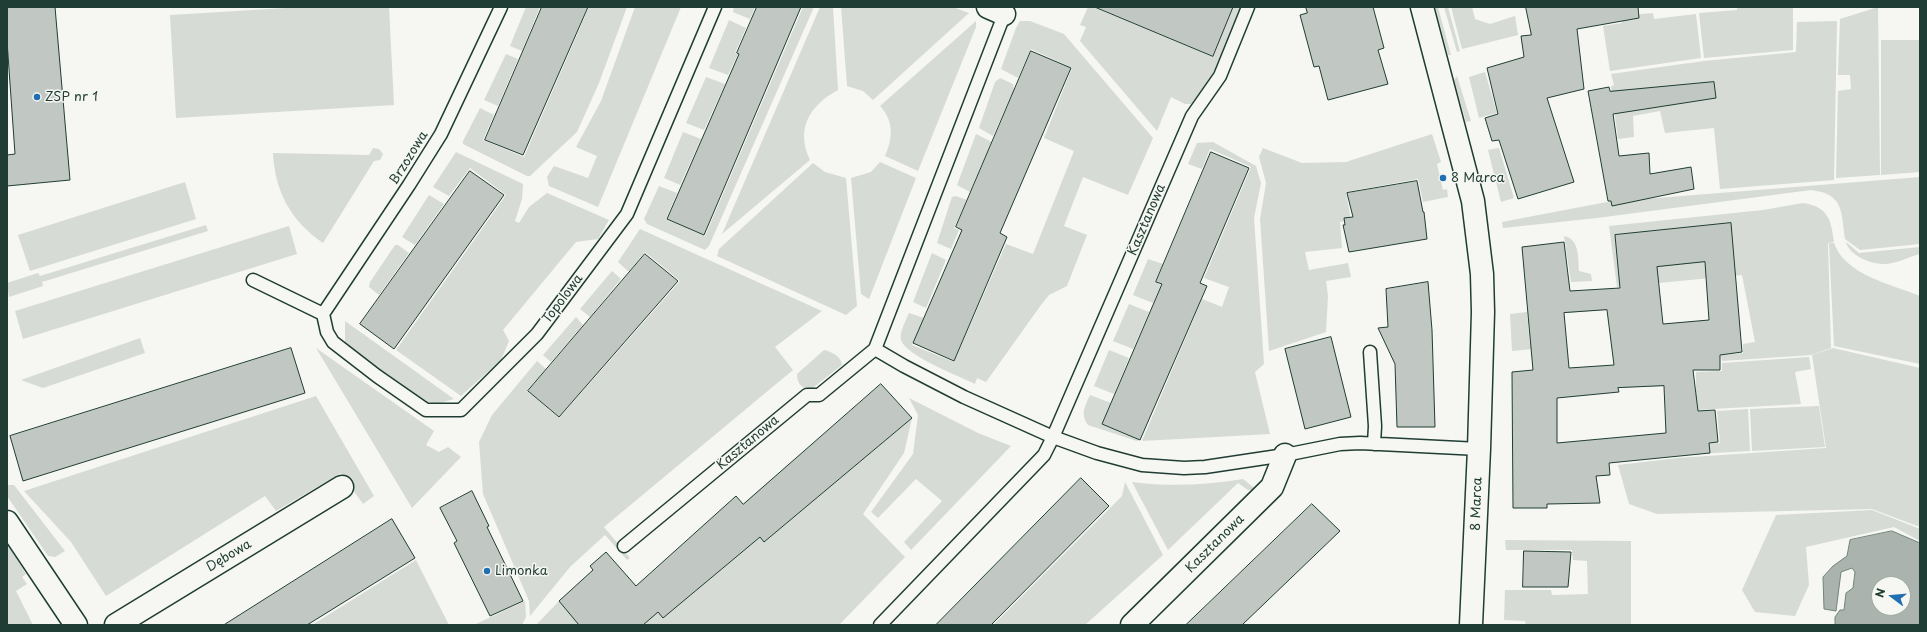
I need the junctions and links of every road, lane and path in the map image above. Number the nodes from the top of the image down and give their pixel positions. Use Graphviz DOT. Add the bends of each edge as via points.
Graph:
graph roads {
  1 [pos="501,7"];
  2 [pos="715,7"];
  3 [pos="1248,7"];
  4 [pos="1422,7"];
  5 [pos="1000,9"];
  6 [pos="253,280"];
  7 [pos="323,314"];
  8 [pos="875,349"];
  9 [pos="1370,352"];
  10 [pos="1053,437"];
  11 [pos="1374,444"];
  12 [pos="1479,449"];
  13 [pos="1285,455"];
  14 [pos="342,487"];
  15 [pos="7,522"];
  16 [pos="624,546"];
  17 [pos="76,625"];
  18 [pos="116,625"];
  19 [pos="880,625"];
  20 [pos="1132,625"];
  21 [pos="1471,625"];
  1 -- 7 [label="lane, Brzozowa" via="441,134"];
  2 -- 7 [label="lane, Topolowa" via="627,214 537,334 461,410 426,410 377,376 333,342 326,332"];
  3 -- 10 [label="lane, Kasztanowa" via="1220,76 1192,116"];
  4 -- 12 [label="street, 8 Marca" via="1465,165 1479,239 1483,312"];
  5 -- 8 [label="lane, Kasztanowa"];
  6 -- 7 [label="lane"];
  8 -- 10 [label="lane" via="964,397"];
  8 -- 16 [label="lane, Kasztanowa" via="819,395 807,395"];
  9 -- 11 [label="lane"];
  10 -- 13 [label="lane" via="1120,460 1171,468 1205,467"];
  10 -- 19 [label="lane, Kasztanowa" via="1044,454"];
  11 -- 12 [label="lane"];
  11 -- 13 [label="lane" via="1340,444"];
  12 -- 21 [label="street, 8 Marca"];
  13 -- 20 [label="street, Kasztanowa" via="1272,487"];
  14 -- 18 [label="street, Dębowa"];
  15 -- 17 [label="street"];
}
